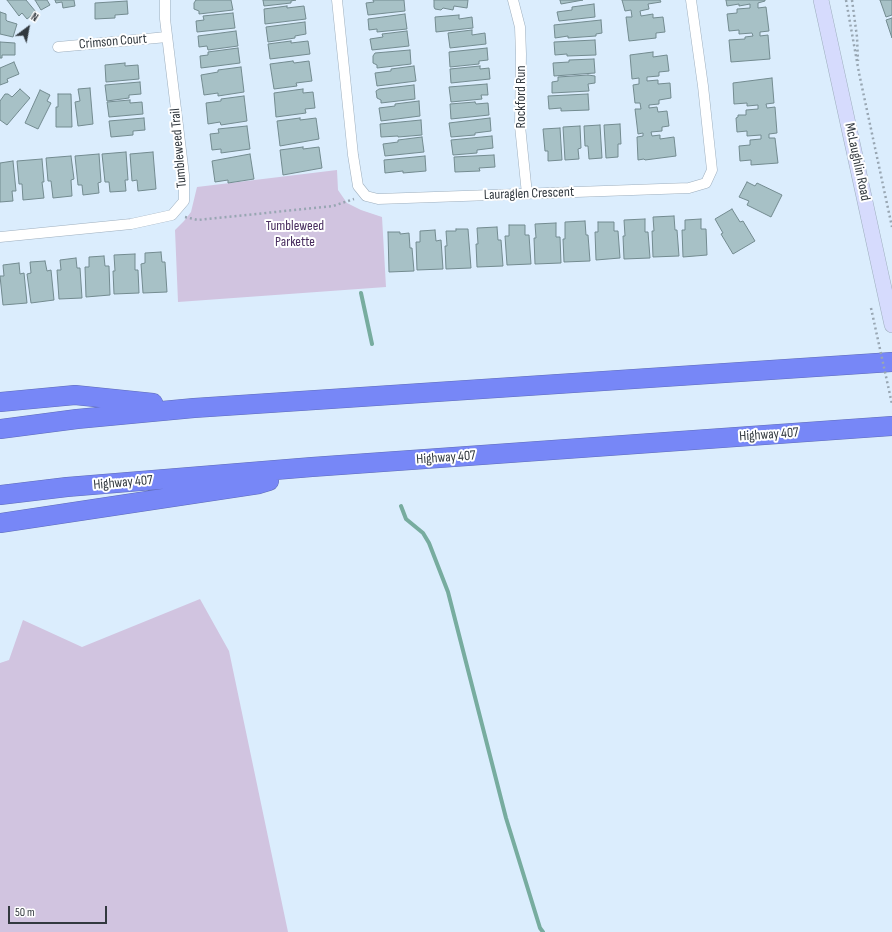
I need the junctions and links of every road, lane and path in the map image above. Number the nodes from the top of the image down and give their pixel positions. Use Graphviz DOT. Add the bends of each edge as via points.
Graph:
graph roads {
  1 [pos="165,0"];
  2 [pos="337,0"];
  3 [pos="513,0"];
  4 [pos="691,0"];
  5 [pos="821,0"];
  6 [pos="846,0"];
  7 [pos="852,0"];
  8 [pos="167,37"];
  9 [pos="58,47"];
  10 [pos="859,74"];
  11 [pos="527,194"];
  12 [pos="366,196"];
  13 [pos="172,215"];
  14 [pos="892,228"];
  15 [pos="0,237"];
  16 [pos="871,308"];
  17 [pos="891,318"];
  18 [pos="892,362"];
  19 [pos="0,402"];
  20 [pos="892,404"];
  21 [pos="194,408"];
  22 [pos="892,426"];
  23 [pos="0,429"];
  24 [pos="312,468"];
  25 [pos="0,495"];
  26 [pos="0,523"];
  1 -- 8 [label="street, Tumbleweed Trail"];
  2 -- 12 [label="street" via="353,154 358,186"];
  3 -- 11 [label="street, Rockford Run" via="520,27 520,126"];
  4 -- 11 [label="street, Lauraglen Crescent" via="712,170 706,183 689,188"];
  5 -- 17 [label="street, McLaughlin Road"];
  6 -- 10 [label="path"];
  7 -- 10 [label="path"];
  8 -- 9 [label="street, Crimson Court"];
  8 -- 13 [label="street, Tumbleweed Trail" via="184,175 184,201"];
  10 -- 14 [label="path"];
  11 -- 12 [label="street, Lauraglen Crescent" via="378,199"];
  12 -- 13 [label="path" via="332,206 198,220"];
  13 -- 15 [label="street" via="131,224"];
  16 -- 20 [label="path, bridge"];
  18 -- 21 [label="highway"];
  19 -- 21 [label="highway" via="75,395"];
  21 -- 23 [label="highway"];
  22 -- 24 [label="highway, Highway 407"];
  24 -- 25 [label="highway, Highway 407" via="67,487"];
  24 -- 26 [label="highway" via="259,484"];
}
